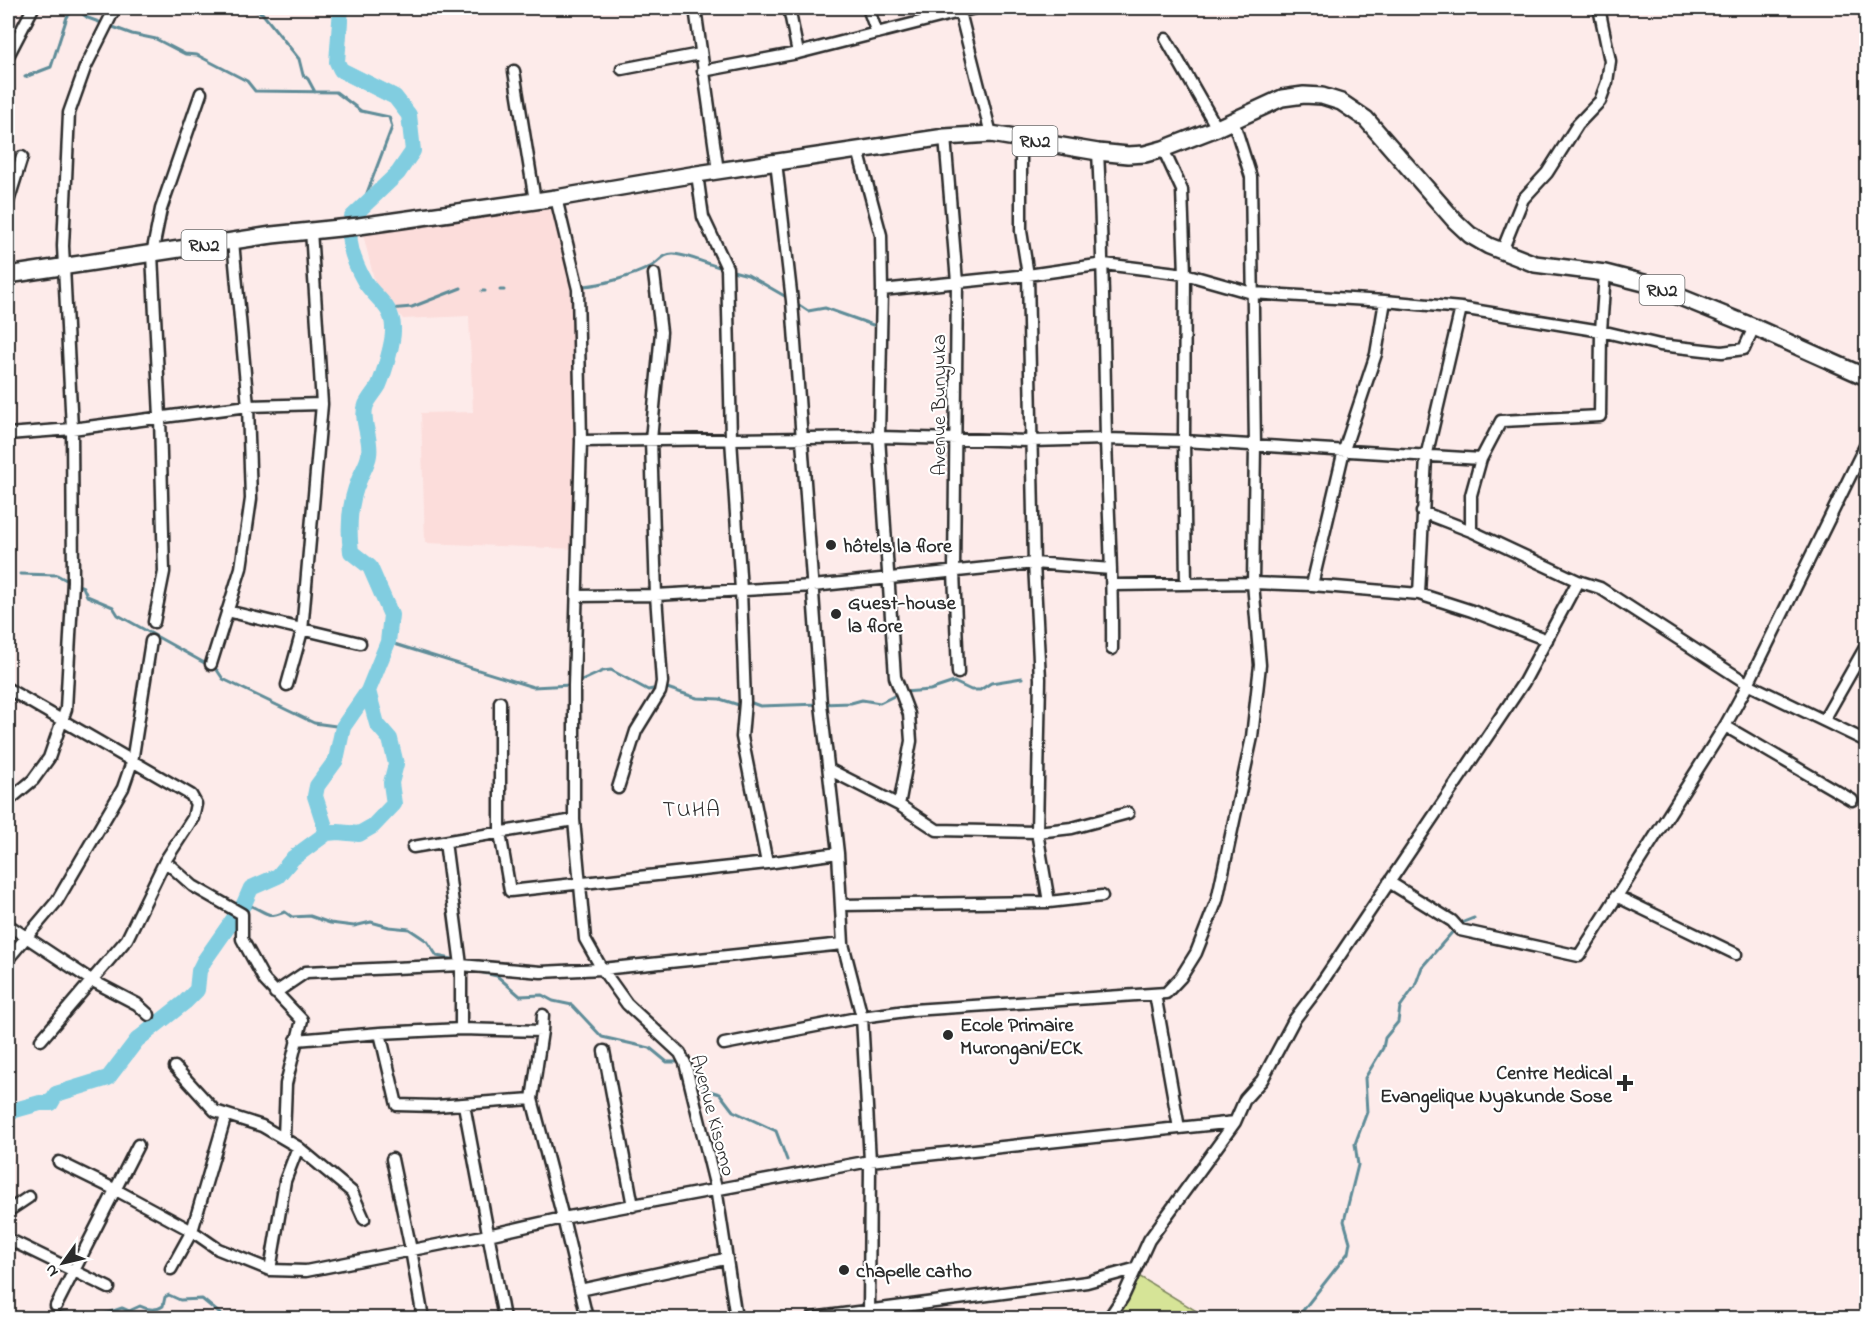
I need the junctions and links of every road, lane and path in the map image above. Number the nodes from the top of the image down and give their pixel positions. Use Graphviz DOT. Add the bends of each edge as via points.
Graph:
graph roads {
  1 [pos="33,8"];
  2 [pos="115,8"];
  3 [pos="695,8"];
  4 [pos="789,8"];
  5 [pos="868,8"];
  6 [pos="975,8"];
  7 [pos="1599,8"];
  8 [pos="960,10"];
  9 [pos="877,33"];
  10 [pos="1166,39"];
  11 [pos="798,53"];
  12 [pos="700,54"];
  13 [pos="8,56"];
  14 [pos="622,69"];
  15 [pos="514,71"];
  16 [pos="703,71"];
  17 [pos="201,93"];
  18 [pos="1233,120"];
  19 [pos="1217,128"];
  20 [pos="991,134"];
  21 [pos="945,137"];
  22 [pos="1021,138"];
  23 [pos="1163,149"];
  24 [pos="858,150"];
  25 [pos="1098,152"];
  26 [pos="22,157"];
  27 [pos="776,162"];
  28 [pos="718,171"];
  29 [pos="697,174"];
  30 [pos="556,198"];
  31 [pos="535,201"];
  32 [pos="8,202"];
  33 [pos="311,230"];
  34 [pos="233,241"];
  35 [pos="1502,251"];
  36 [pos="152,254"];
  37 [pos="1104,264"];
  38 [pos="65,267"];
  39 [pos="1605,273"];
  40 [pos="654,274"];
  41 [pos="1185,274"];
  42 [pos="8,275"];
  43 [pos="1028,275"];
  44 [pos="957,282"];
  45 [pos="882,290"];
  46 [pos="1252,293"];
  47 [pos="1385,301"];
  48 [pos="1461,308"];
  49 [pos="1754,327"];
  50 [pos="1601,331"];
  51 [pos="1866,377"];
  52 [pos="322,404"];
  53 [pos="248,406"];
  54 [pos="160,417"];
  55 [pos="72,429"];
  56 [pos="8,434"];
  57 [pos="879,437"];
  58 [pos="801,438"];
  59 [pos="731,439"];
  60 [pos="1106,439"];
  61 [pos="651,440"];
  62 [pos="957,440"];
  63 [pos="580,441"];
  64 [pos="1031,441"];
  65 [pos="1184,441"];
  66 [pos="1866,444"];
  67 [pos="1255,445"];
  68 [pos="1344,450"];
  69 [pos="1426,457"];
  70 [pos="1481,459"];
  71 [pos="1422,512"];
  72 [pos="1471,531"];
  73 [pos="1034,563"];
  74 [pos="1111,569"];
  75 [pos="954,571"];
  76 [pos="888,578"];
  77 [pos="1578,581"];
  78 [pos="1253,583"];
  79 [pos="1186,584"];
  80 [pos="1113,585"];
  81 [pos="1312,585"];
  82 [pos="813,586"];
  83 [pos="741,590"];
  84 [pos="1419,594"];
  85 [pos="656,595"];
  86 [pos="577,596"];
  87 [pos="227,611"];
  88 [pos="154,622"];
  89 [pos="302,631"];
  90 [pos="1547,640"];
  91 [pos="151,641"];
  92 [pos="360,643"];
  93 [pos="1866,646"];
  94 [pos="1112,649"];
  95 [pos="211,664"];
  96 [pos="958,673"];
  97 [pos="1748,684"];
  98 [pos="287,686"];
  99 [pos="8,689"];
  100 [pos="500,702"];
  101 [pos="1824,720"];
  102 [pos="62,722"];
  103 [pos="1725,726"];
  104 [pos="1866,741"];
  105 [pos="132,762"];
  106 [pos="830,770"];
  107 [pos="618,788"];
  108 [pos="1852,800"];
  109 [pos="8,801"];
  110 [pos="899,805"];
  111 [pos="1128,813"];
  112 [pos="574,820"];
  113 [pos="1037,831"];
  114 [pos="500,833"];
  115 [pos="445,842"];
  116 [pos="413,847"];
  117 [pos="838,853"];
  118 [pos="165,861"];
  119 [pos="767,863"];
  120 [pos="1389,882"];
  121 [pos="578,884"];
  122 [pos="1102,896"];
  123 [pos="1616,896"];
  124 [pos="1049,902"];
  125 [pos="842,905"];
  126 [pos="8,925"];
  127 [pos="26,938"];
  128 [pos="843,944"];
  129 [pos="1737,954"];
  130 [pos="8,959"];
  131 [pos="461,965"];
  132 [pos="602,969"];
  133 [pos="91,980"];
  134 [pos="275,993"];
  135 [pos="1155,994"];
  136 [pos="150,1015"];
  137 [pos="543,1015"];
  138 [pos="862,1017"];
  139 [pos="461,1029"];
  140 [pos="542,1031"];
  141 [pos="380,1033"];
  142 [pos="41,1040"];
  143 [pos="296,1040"];
  144 [pos="724,1044"];
  145 [pos="604,1051"];
  146 [pos="175,1067"];
  147 [pos="532,1099"];
  148 [pos="464,1105"];
  149 [pos="226,1115"];
  150 [pos="1234,1122"];
  151 [pos="1179,1128"];
  152 [pos="284,1137"];
  153 [pos="138,1145"];
  154 [pos="298,1147"];
  155 [pos="392,1159"];
  156 [pos="870,1161"];
  157 [pos="58,1162"];
  158 [pos="716,1188"];
  159 [pos="116,1190"];
  160 [pos="28,1197"];
  161 [pos="633,1206"];
  162 [pos="8,1211"];
  163 [pos="364,1218"];
  164 [pos="563,1218"];
  165 [pos="192,1231"];
  166 [pos="488,1235"];
  167 [pos="8,1239"];
  168 [pos="411,1250"];
  169 [pos="725,1259"];
  170 [pos="171,1269"];
  171 [pos="1134,1269"];
  172 [pos="75,1270"];
  173 [pos="270,1270"];
  174 [pos="109,1288"];
  175 [pos="580,1290"];
  176 [pos="56,1306"];
  177 [pos="869,1314"];
  178 [pos="423,1318"];
  179 [pos="504,1318"];
  180 [pos="586,1318"];
  181 [pos="736,1318"];
  182 [pos="812,1318"];
  183 [pos="1109,1318"];
  1 -- 13 [label="street"];
  2 -- 38 [label="street" via="85,68 69,113"];
  3 -- 12 [label="street"];
  4 -- 11 [label="street"];
  5 -- 9 [label="street"];
  6 -- 8 [label="street"];
  7 -- 35 [label="street" via="1610,62 1600,101 1578,124 1547,173 1523,198"];
  8 -- 9 [label="street"];
  8 -- 20 [label="street"];
  9 -- 11 [label="street"];
  10 -- 19 [label="street"];
  11 -- 16 [label="street"];
  12 -- 14 [label="street"];
  12 -- 16 [label="street"];
  15 -- 31 [label="street"];
  16 -- 28 [label="street"];
  17 -- 36 [label="street" via="161,209"];
  18 -- 19 [label="highway, RN2"];
  18 -- 35 [label="highway, RN2" via="1282,98 1322,96 1341,102 1366,119 1470,235"];
  18 -- 46 [label="street" via="1251,177"];
  19 -- 23 [label="highway, RN2"];
  20 -- 21 [label="highway, RN2"];
  20 -- 22 [label="highway, RN2"];
  21 -- 24 [label="highway, RN2"];
  21 -- 44 [label="street, Avenue Bunyuka"];
  22 -- 25 [label="highway, RN2"];
  22 -- 43 [label="street" via="1021,231"];
  23 -- 25 [label="highway, RN2" via="1128,155"];
  23 -- 41 [label="street" via="1182,190"];
  24 -- 27 [label="highway, RN2"];
  24 -- 45 [label="street" via="880,235"];
  25 -- 37 [label="street"];
  26 -- 32 [label="street"];
  27 -- 28 [label="highway, RN2"];
  27 -- 58 [label="street" via="792,301"];
  28 -- 29 [label="highway, RN2"];
  29 -- 30 [label="highway, RN2"];
  29 -- 59 [label="street" via="703,217 726,270"];
  30 -- 31 [label="highway, RN2"];
  30 -- 63 [label="street, Avenue Kisomo" via="578,289"];
  31 -- 33 [label="highway, RN2"];
  33 -- 34 [label="highway, RN2"];
  33 -- 52 [label="street"];
  34 -- 36 [label="highway, RN2"];
  34 -- 53 [label="street"];
  35 -- 39 [label="highway, RN2" via="1535,264"];
  36 -- 38 [label="highway, RN2"];
  36 -- 54 [label="street"];
  37 -- 41 [label="street"];
  37 -- 43 [label="street"];
  37 -- 60 [label="street"];
  38 -- 42 [label="highway, RN2"];
  38 -- 55 [label="street"];
  39 -- 49 [label="highway, RN2" via="1648,284"];
  39 -- 50 [label="street"];
  40 -- 61 [label="street" via="661,332"];
  41 -- 46 [label="street"];
  41 -- 65 [label="street"];
  43 -- 44 [label="street"];
  43 -- 64 [label="street"];
  44 -- 45 [label="street"];
  44 -- 62 [label="street, Avenue Bunyuka"];
  45 -- 57 [label="street"];
  46 -- 47 [label="street"];
  46 -- 67 [label="street"];
  47 -- 48 [label="street"];
  47 -- 68 [label="street" via="1376,354"];
  48 -- 50 [label="street"];
  48 -- 69 [label="street"];
  49 -- 50 [label="street" via="1744,349 1722,352 1660,345"];
  49 -- 51 [label="highway, RN2"];
  50 -- 70 [label="street" via="1600,416 1502,421"];
  52 -- 53 [label="street"];
  52 -- 89 [label="street"];
  53 -- 54 [label="street"];
  53 -- 87 [label="street" via="251,499 242,568"];
  54 -- 55 [label="street"];
  54 -- 88 [label="street" via="164,572"];
  55 -- 56 [label="street"];
  55 -- 102 [label="street" via="73,583"];
  57 -- 58 [label="street"];
  57 -- 62 [label="street"];
  57 -- 76 [label="street"];
  58 -- 59 [label="street"];
  58 -- 82 [label="street"];
  59 -- 61 [label="street"];
  59 -- 83 [label="street"];
  60 -- 64 [label="street"];
  60 -- 65 [label="street"];
  60 -- 74 [label="street"];
  61 -- 63 [label="street"];
  61 -- 85 [label="street"];
  62 -- 64 [label="street"];
  62 -- 75 [label="street, Avenue Bunyuka"];
  63 -- 86 [label="street, Avenue Kisomo"];
  64 -- 73 [label="street"];
  65 -- 67 [label="street"];
  65 -- 79 [label="street"];
  66 -- 97 [label="street"];
  67 -- 68 [label="street"];
  67 -- 78 [label="street"];
  68 -- 69 [label="street"];
  68 -- 81 [label="street"];
  69 -- 70 [label="street"];
  69 -- 71 [label="street"];
  70 -- 72 [label="street" via="1471,495"];
  71 -- 72 [label="street"];
  71 -- 84 [label="street"];
  72 -- 77 [label="street"];
  73 -- 74 [label="street"];
  73 -- 75 [label="street"];
  73 -- 113 [label="street" via="1040,679"];
  74 -- 80 [label="street"];
  75 -- 76 [label="street"];
  75 -- 96 [label="street, Avenue Bunyuka"];
  76 -- 82 [label="street"];
  76 -- 110 [label="street" via="895,677 909,714 911,741"];
  77 -- 90 [label="street"];
  77 -- 97 [label="street" via="1600,588"];
  78 -- 79 [label="street"];
  78 -- 81 [label="street"];
  78 -- 135 [label="street" via="1260,665 1253,726 1216,900 1196,953 1181,977 1166,993"];
  79 -- 80 [label="street"];
  80 -- 94 [label="street"];
  81 -- 84 [label="street"];
  82 -- 83 [label="street"];
  82 -- 106 [label="street"];
  83 -- 85 [label="street"];
  83 -- 119 [label="street" via="742,737"];
  84 -- 90 [label="street"];
  85 -- 86 [label="street"];
  85 -- 107 [label="street" via="661,687 636,731"];
  86 -- 112 [label="street, Avenue Kisomo"];
  87 -- 89 [label="street"];
  87 -- 95 [label="street"];
  89 -- 92 [label="street"];
  89 -- 98 [label="street"];
  90 -- 120 [label="street" via="1524,682"];
  91 -- 105 [label="street"];
  93 -- 101 [label="street"];
  97 -- 101 [label="street"];
  97 -- 103 [label="street"];
  99 -- 102 [label="street"];
  100 -- 114 [label="street"];
  101 -- 104 [label="street"];
  102 -- 105 [label="street"];
  102 -- 109 [label="street" via="49,758 33,780"];
  103 -- 108 [label="street"];
  103 -- 123 [label="street"];
  105 -- 118 [label="street" via="191,795 196,804 193,818"];
  105 -- 127 [label="street" via="123,788 62,894"];
  106 -- 110 [label="street"];
  106 -- 117 [label="street"];
  110 -- 113 [label="street" via="937,830"];
  111 -- 113 [label="street" via="1072,828"];
  112 -- 114 [label="street"];
  112 -- 121 [label="street, Avenue Kisomo"];
  113 -- 124 [label="street"];
  114 -- 115 [label="street"];
  114 -- 121 [label="street" via="510,891"];
  115 -- 116 [label="street"];
  115 -- 131 [label="street"];
  117 -- 119 [label="street"];
  117 -- 125 [label="street"];
  118 -- 133 [label="street" via="127,939"];
  118 -- 134 [label="street" via="194,886 238,911 242,939"];
  119 -- 121 [label="street"];
  120 -- 123 [label="street" via="1460,930 1579,956"];
  120 -- 150 [label="street" via="1294,1020"];
  121 -- 132 [label="street, Avenue Kisomo" via="585,939"];
  122 -- 124 [label="street"];
  123 -- 129 [label="street"];
  124 -- 125 [label="street"];
  125 -- 128 [label="street"];
  126 -- 127 [label="street"];
  127 -- 130 [label="street"];
  127 -- 133 [label="street"];
  128 -- 132 [label="street"];
  128 -- 138 [label="street"];
  131 -- 132 [label="street" via="541,972"];
  131 -- 134 [label="street" via="306,972"];
  131 -- 139 [label="street"];
  132 -- 158 [label="street, Avenue Kisomo" via="627,1004 680,1053"];
  133 -- 136 [label="street"];
  133 -- 142 [label="street"];
  134 -- 143 [label="street" via="302,1020"];
  135 -- 138 [label="street"];
  135 -- 151 [label="street"];
  137 -- 140 [label="street"];
  138 -- 144 [label="street"];
  138 -- 156 [label="street"];
  139 -- 140 [label="street"];
  139 -- 141 [label="street"];
  140 -- 147 [label="street"];
  141 -- 143 [label="street"];
  141 -- 148 [label="street" via="398,1105"];
  143 -- 152 [label="street" via="286,1084"];
  145 -- 161 [label="street"];
  146 -- 149 [label="street" via="215,1111"];
  147 -- 148 [label="street"];
  147 -- 164 [label="street"];
  148 -- 166 [label="street"];
  149 -- 152 [label="street" via="262,1125"];
  149 -- 165 [label="street"];
  150 -- 151 [label="street"];
  150 -- 171 [label="street" via="1149,1240"];
  151 -- 156 [label="street"];
  152 -- 154 [label="street"];
  153 -- 159 [label="street"];
  154 -- 163 [label="street" via="352,1192"];
  154 -- 173 [label="street" via="285,1181"];
  155 -- 168 [label="street"];
  156 -- 158 [label="street"];
  156 -- 177 [label="street"];
  157 -- 159 [label="street"];
  158 -- 161 [label="street"];
  158 -- 169 [label="street, Avenue Kisomo"];
  159 -- 165 [label="street"];
  159 -- 172 [label="street"];
  160 -- 162 [label="street"];
  161 -- 164 [label="street"];
  164 -- 166 [label="street"];
  164 -- 175 [label="street"];
  165 -- 170 [label="street"];
  165 -- 173 [label="street" via="218,1249"];
  166 -- 168 [label="street"];
  166 -- 179 [label="street"];
  167 -- 172 [label="street"];
  168 -- 173 [label="street" via="306,1271"];
  168 -- 178 [label="street"];
  169 -- 175 [label="street"];
  169 -- 181 [label="street, Avenue Kisomo"];
  171 -- 177 [label="street" via="1087,1282"];
  171 -- 183 [label="street" via="1123,1298"];
  172 -- 174 [label="street"];
  172 -- 176 [label="street"];
  175 -- 180 [label="street"];
  177 -- 182 [label="street"];
}
